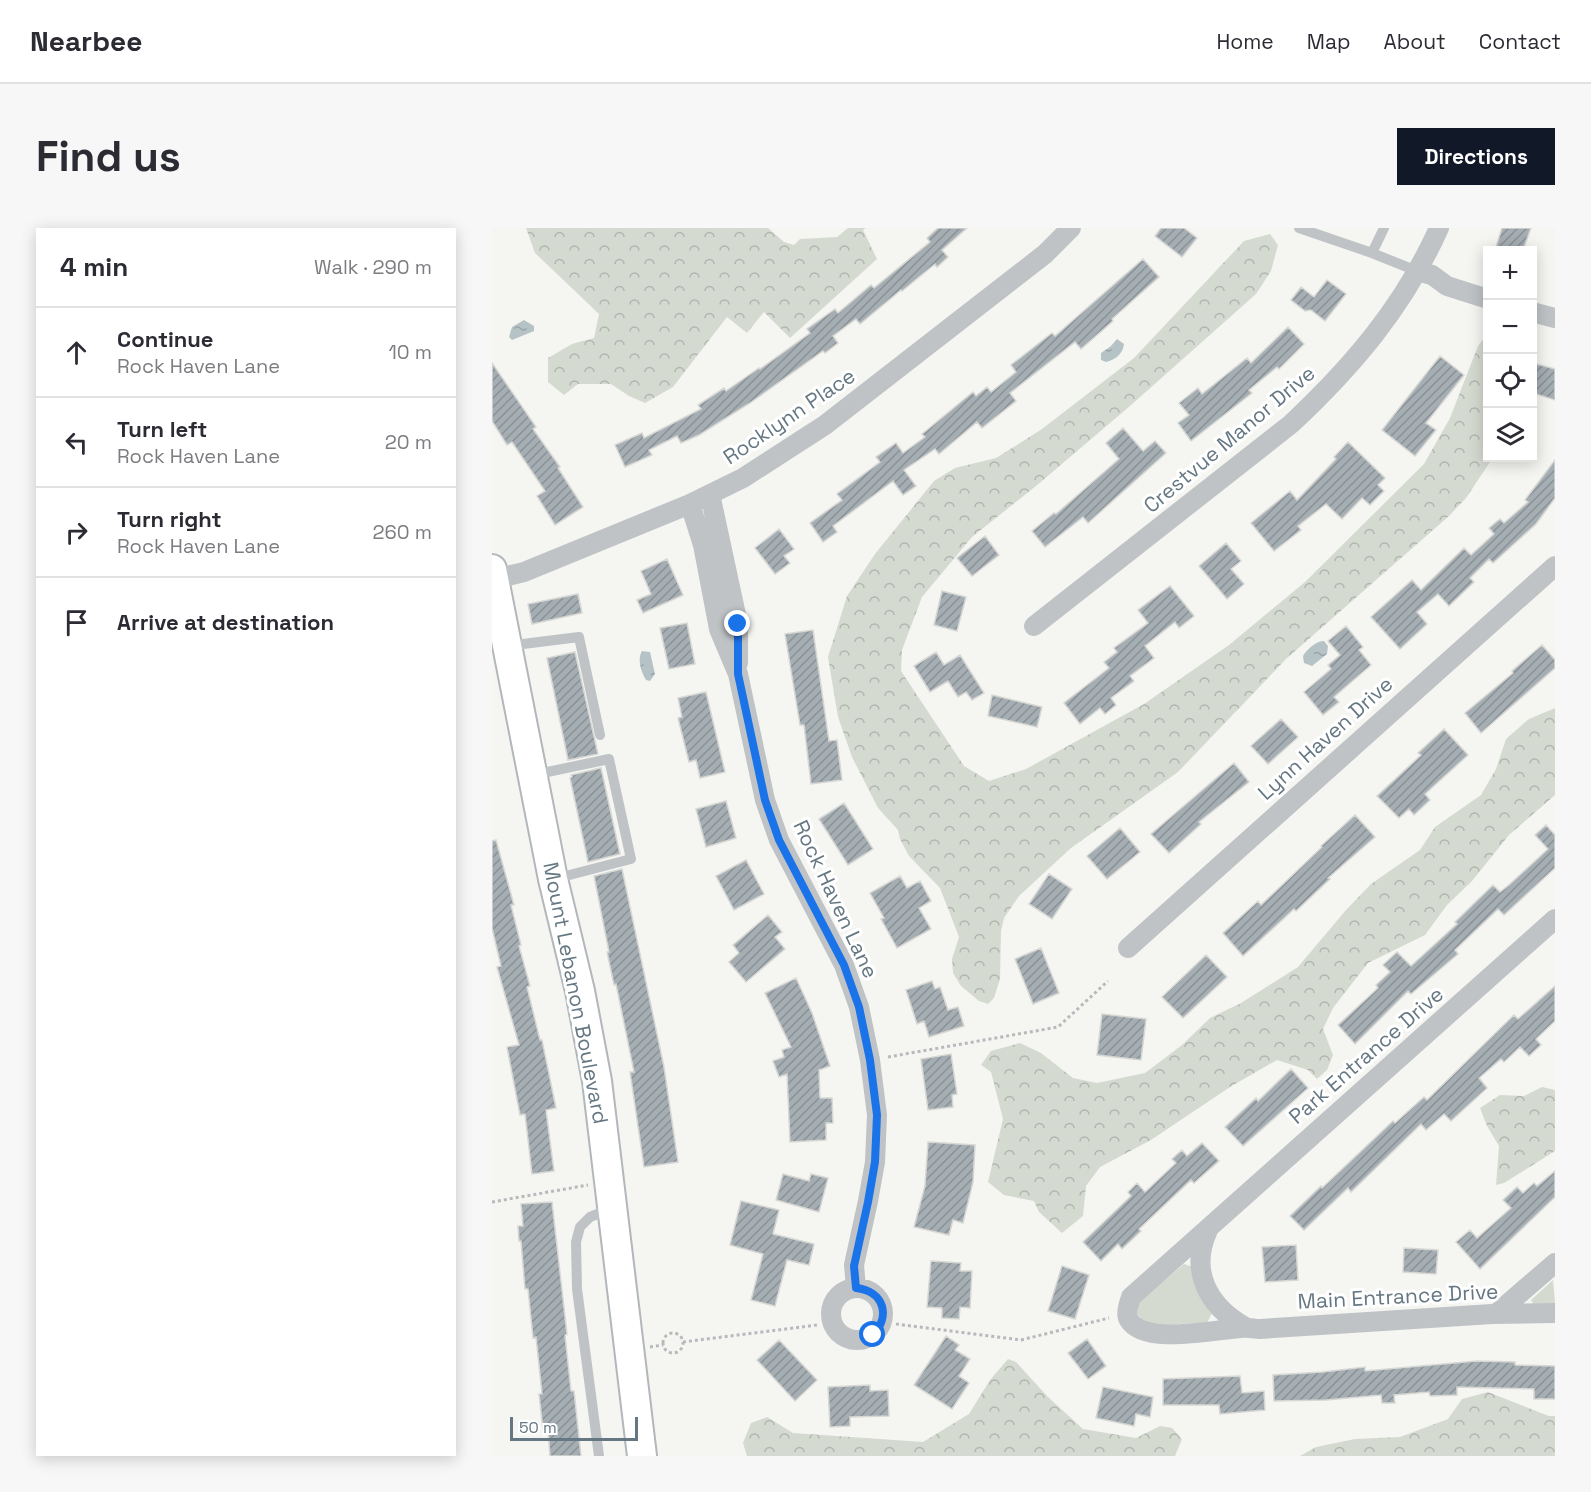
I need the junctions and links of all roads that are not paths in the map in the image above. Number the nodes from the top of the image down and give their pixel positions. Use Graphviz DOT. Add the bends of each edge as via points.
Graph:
graph roads {
  1 [pos="1071,228"];
  2 [pos="1299,228"];
  3 [pos="1384,228"];
  4 [pos="1439,228"];
  5 [pos="1372,253"];
  6 [pos="1417,271"];
  7 [pos="1483,297"];
  8 [pos="1537,313"];
  9 [pos="1555,318"];
  10 [pos="710,494"];
  11 [pos="690,504"];
  12 [pos="1555,566"];
  13 [pos="494,574"];
  14 [pos="722,590"];
  15 [pos="1034,626"];
  16 [pos="507,646"];
  17 [pos="600,735"];
  18 [pos="532,775"];
  19 [pos="553,879"];
  20 [pos="1555,919"];
  21 [pos="1128,948"];
  22 [pos="613,1208"];
  23 [pos="1210,1228"];
  24 [pos="1555,1263"];
  25 [pos="856,1288"];
  26 [pos="1555,1313"];
  27 [pos="1497,1314"];
  28 [pos="1118,1316"];
  29 [pos="1245,1327"];
  30 [pos="599,1456"];
  31 [pos="642,1456"];
  1 -- 10 [label="street, Rocklynn Place" via="1045,254 825,426"];
  2 -- 5 [label="lane"];
  3 -- 5 [label="lane"];
  4 -- 6 [label="street, Crestvue Manor Drive"];
  5 -- 6 [label="lane"];
  6 -- 7 [label="street"];
  6 -- 15 [label="street, Crestvue Manor Drive" via="1367,346 1291,424"];
  8 -- 9 [label="street"];
  10 -- 11 [label="street, Rocklynn Place"];
  10 -- 14 [label="street, Rock Haven Lane"];
  11 -- 13 [label="street, Rocklynn Place" via="524,572"];
  11 -- 14 [label="street, Rock Haven Lane"];
  12 -- 21 [label="street, Lynn Haven Drive"];
  13 -- 16 [label="street, Mount Lebanon Boulevard"];
  14 -- 25 [label="street, Rock Haven Lane" via="738,624 738,674 765,800 779,840 844,965 859,1007 870,1060 877,1115 875,1162 854,1266"];
  16 -- 17 [label="lane" via="579,637"];
  16 -- 18 [label="street, Mount Lebanon Boulevard"];
  18 -- 19 [label="street, Mount Lebanon Boulevard"];
  18 -- 19 [label="lane" via="609,759 631,859"];
  19 -- 22 [label="street, Mount Lebanon Boulevard" via="597,1081"];
  20 -- 23 [label="street, Park Entrance Drive"];
  22 -- 30 [label="lane" via="590,1217 580,1227 576,1242 577,1289"];
  22 -- 31 [label="street, Mount Lebanon Boulevard"];
  23 -- 28 [label="street, Park Entrance Drive" via="1131,1297"];
  23 -- 29 [label="street, Park Entrance Drive" via="1201,1245 1200,1266 1205,1284 1222,1312"];
  24 -- 27 [label="street"];
  26 -- 27 [label="street, Main Entrance Drive"];
  27 -- 29 [label="street, Main Entrance Drive"];
  28 -- 29 [label="street, Main Entrance Drive" via="1146,1331 1164,1334"];
}
